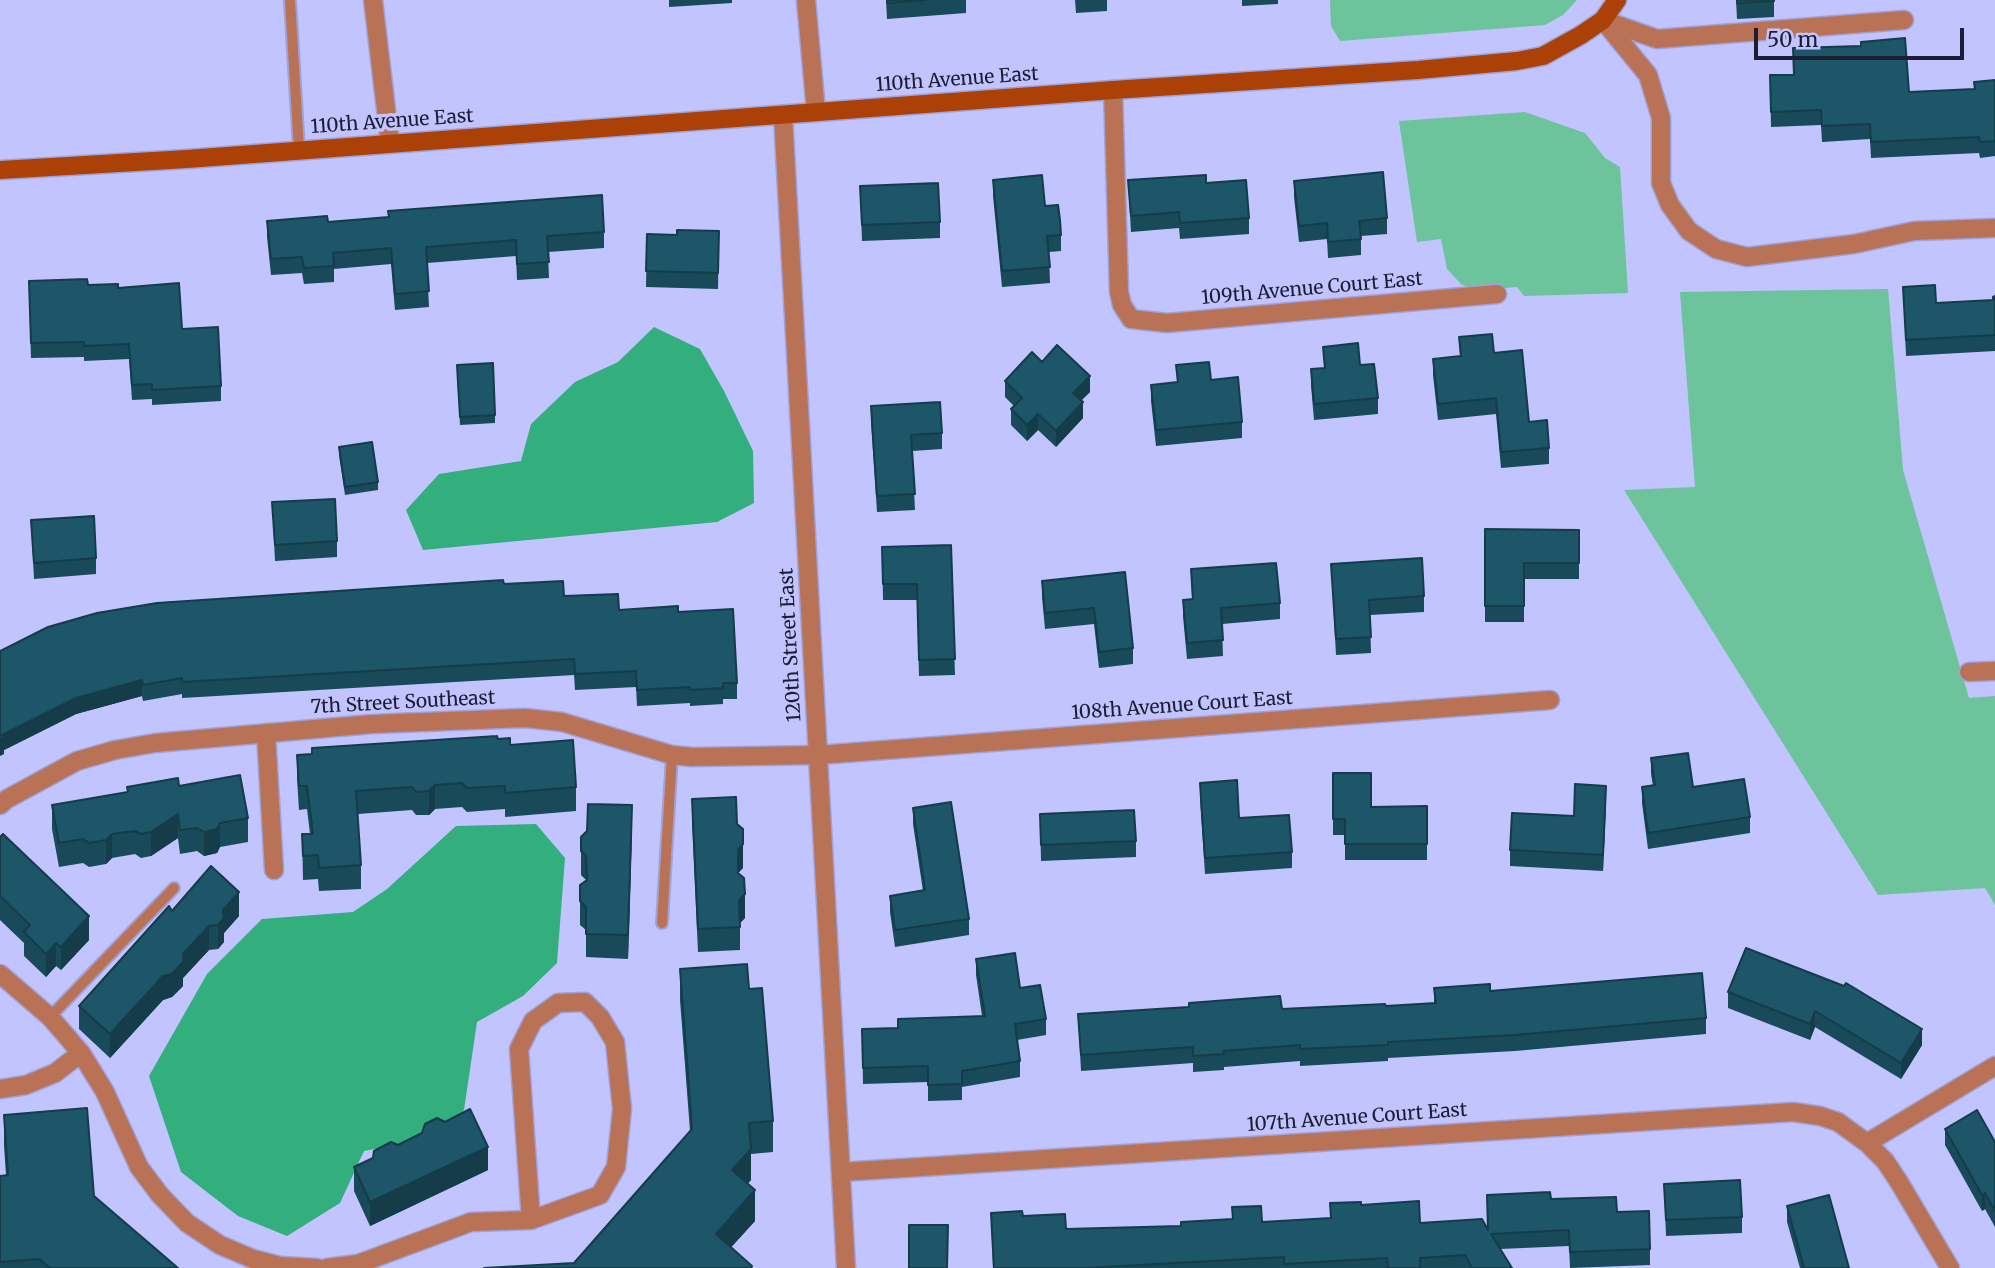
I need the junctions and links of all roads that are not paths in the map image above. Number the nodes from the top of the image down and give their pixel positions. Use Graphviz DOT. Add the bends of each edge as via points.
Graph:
graph roads {
  1 [pos="290,0"];
  2 [pos="373,0"];
  3 [pos="806,0"];
  4 [pos="1617,0"];
  5 [pos="1603,20"];
  6 [pos="1904,20"];
  7 [pos="1113,90"];
  8 [pos="816,112"];
  9 [pos="783,114"];
  10 [pos="390,143"];
  11 [pos="299,150"];
  12 [pos="0,170"];
  13 [pos="1995,228"];
  14 [pos="1497,294"];
  15 [pos="1995,671"];
  16 [pos="1969,672"];
  17 [pos="1549,700"];
  18 [pos="266,733"];
  19 [pos="672,755"];
  20 [pos="818,755"];
  21 [pos="0,805"];
  22 [pos="274,870"];
  23 [pos="174,888"];
  24 [pos="662,923"];
  25 [pos="0,974"];
  26 [pos="50,1017"];
  27 [pos="81,1053"];
  28 [pos="1995,1066"];
  29 [pos="0,1089"];
  30 [pos="1867,1143"];
  31 [pos="841,1172"];
  32 [pos="531,1220"];
  33 [pos="317,1268"];
  34 [pos="330,1268"];
  35 [pos="846,1268"];
  36 [pos="1950,1268"];
  1 -- 11 [label="lane"];
  2 -- 10 [label="street"];
  3 -- 8 [label="street"];
  4 -- 5 [label="street"];
  5 -- 6 [label="street" via="1657,39"];
  5 -- 7 [label="street, 110th Avenue East" via="1543,56 1517,61"];
  5 -- 13 [label="street" via="1648,75 1661,118 1661,183 1670,205 1689,231 1716,249 1747,257 1854,244 1913,231"];
  7 -- 8 [label="street, 110th Avenue East"];
  7 -- 14 [label="street, 109th Avenue Court East" via="1119,292 1131,319 1167,323"];
  8 -- 9 [label="street, 110th Avenue East"];
  9 -- 10 [label="street, 110th Avenue East"];
  9 -- 20 [label="street, 120th Street East"];
  10 -- 11 [label="street, 110th Avenue East"];
  11 -- 12 [label="street, 110th Avenue East"];
  15 -- 16 [label="street"];
  17 -- 20 [label="street, 108th Avenue Court East"];
  18 -- 19 [label="street, 7th Street Southeast" via="525,718 562,722"];
  18 -- 21 [label="street, 7th Street Southeast" via="115,750 77,761"];
  18 -- 22 [label="street"];
  19 -- 20 [label="street, 7th Street Southeast"];
  19 -- 24 [label="lane"];
  20 -- 31 [label="street, 120th Street East"];
  23 -- 26 [label="lane"];
  25 -- 26 [label="street"];
  26 -- 27 [label="street"];
  27 -- 29 [label="street" via="55,1073"];
  27 -- 33 [label="street" via="105,1092 139,1167 187,1223 220,1245 253,1259"];
  28 -- 30 [label="street"];
  30 -- 31 [label="street, 107th Avenue Court East" via="1838,1122 1793,1112"];
  30 -- 36 [label="street, 107th Avenue Court East" via="1899,1182"];
  31 -- 35 [label="street, 120th Street East"];
  32 -- 32 [label="street" via="600,1195 616,1167 622,1109 615,1042 585,1002 558,1003 533,1021 519,1049"];
  32 -- 34 [label="street" via="471,1222 358,1264"];
}
